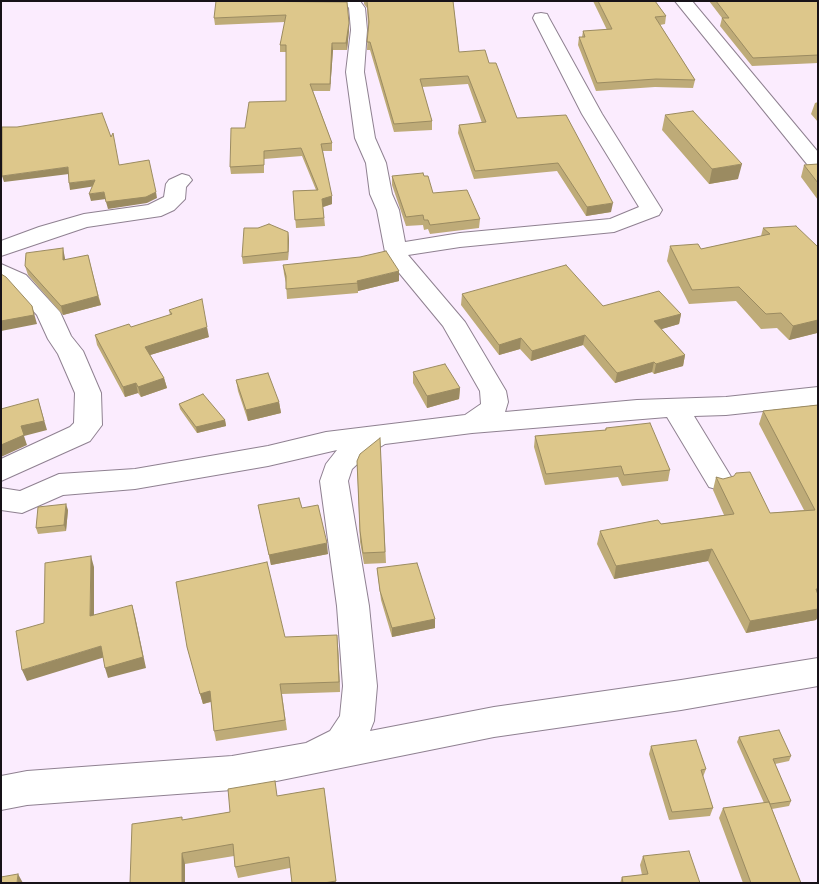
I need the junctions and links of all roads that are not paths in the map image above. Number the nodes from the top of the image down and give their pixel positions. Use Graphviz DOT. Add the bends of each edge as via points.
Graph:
graph roads {
  1 [pos="352,1"];
  2 [pos="684,1"];
  3 [pos="541,18"];
  4 [pos="818,165"];
  5 [pos="182,180"];
  6 [pos="1,249"];
  7 [pos="395,250"];
  8 [pos="1,271"];
  9 [pos="818,396"];
  10 [pos="675,408"];
  11 [pos="472,424"];
  12 [pos="383,435"];
  13 [pos="1,471"];
  14 [pos="719,480"];
  15 [pos="1,499"];
  16 [pos="818,672"];
  17 [pos="311,758"];
  18 [pos="1,794"];
  1 -- 7 [label="street" via="357,8 359,30 355,72 365,138 376,163"];
  2 -- 4 [label="street"];
  3 -- 7 [label="street" via="592,114 652,210 614,224"];
  5 -- 6 [label="street" via="176,184 174,199 153,211 84,221"];
  7 -- 11 [label="street" via="397,257 453,322 493,391 493,409"];
  8 -- 13 [label="street" via="18,280 48,312 88,393 88,425 80,434"];
  9 -- 10 [label="street"];
  10 -- 11 [label="street"];
  10 -- 14 [label="street"];
  11 -- 12 [label="street"];
  12 -- 15 [label="street" via="326,442 268,456 135,479 59,485 22,502"];
  12 -- 17 [label="street" via="357,448 340,464 334,481 353,606 360,686 357,721 342,742"];
  16 -- 17 [label="street" via="494,722"];
  17 -- 18 [label="street" via="232,773 27,788"];
}
